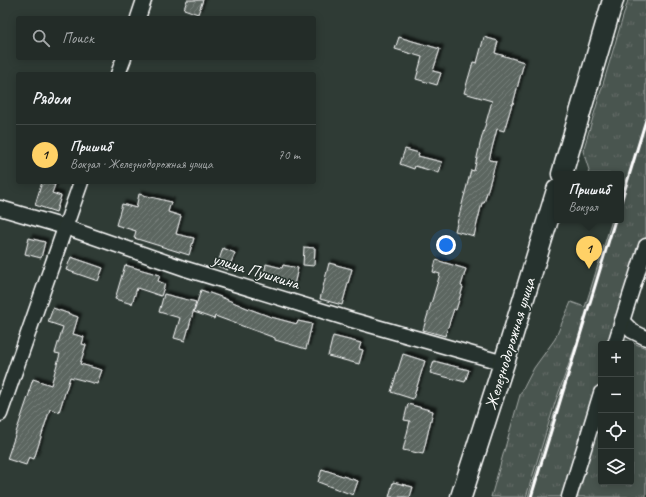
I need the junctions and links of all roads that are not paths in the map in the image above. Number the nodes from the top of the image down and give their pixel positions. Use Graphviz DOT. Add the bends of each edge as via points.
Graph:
graph roads {
  1 [pos="144,0"];
  2 [pos="614,0"];
  3 [pos="139,16"];
  4 [pos="123,60"];
  5 [pos="119,72"];
  6 [pos="563,171"];
  7 [pos="80,184"];
  8 [pos="554,200"];
  9 [pos="0,208"];
  10 [pos="65,227"];
  11 [pos="646,246"];
  12 [pos="622,321"];
  13 [pos="646,338"];
  14 [pos="617,341"];
  15 [pos="504,363"];
  16 [pos="598,403"];
  17 [pos="0,414"];
  18 [pos="461,497"];
  19 [pos="569,497"];
  1 -- 3 [label="street"];
  2 -- 6 [label="main road"];
  4 -- 5 [label="street"];
  7 -- 10 [label="street"];
  8 -- 15 [label="main road, Железнодорожная улица"];
  9 -- 10 [label="street, улица Пушкина"];
  10 -- 15 [label="street, улица Пушкина" via="186,269"];
  10 -- 17 [label="street"];
  11 -- 12 [label="street"];
  12 -- 13 [label="street" via="632,331"];
  12 -- 14 [label="street"];
  15 -- 18 [label="main road, Железнодорожная улица"];
  16 -- 19 [label="street"];
}
